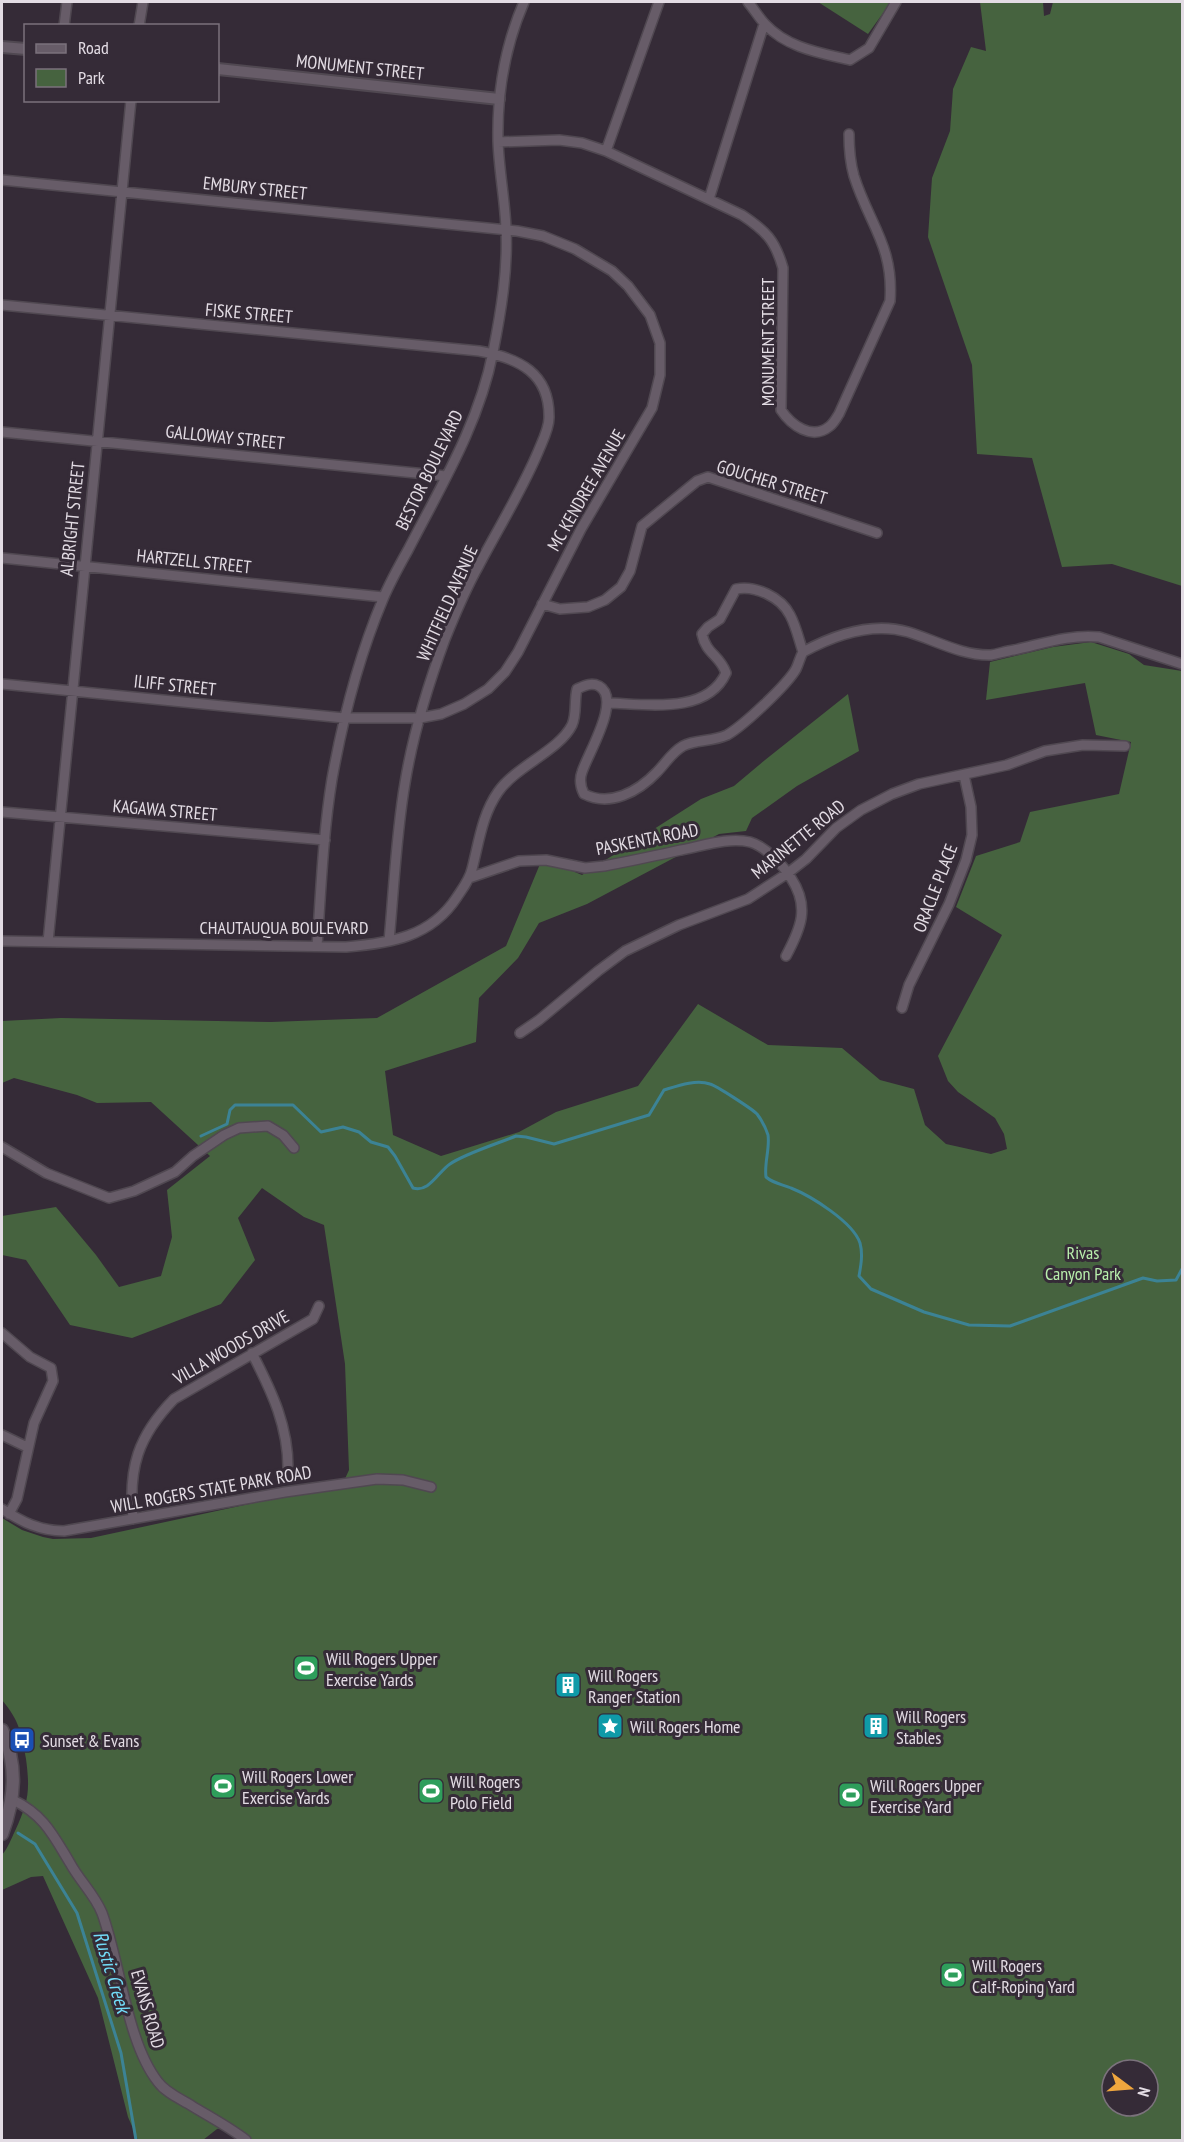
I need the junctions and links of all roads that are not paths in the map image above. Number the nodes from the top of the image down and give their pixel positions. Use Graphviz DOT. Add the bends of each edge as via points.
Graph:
graph roads {
  1 [pos="67,2"];
  2 [pos="143,2"];
  3 [pos="524,2"];
  4 [pos="659,2"];
  5 [pos="748,2"];
  6 [pos="896,2"];
  7 [pos="64,24"];
  8 [pos="139,24"];
  9 [pos="765,24"];
  10 [pos="2,47"];
  11 [pos="24,49"];
  12 [pos="219,69"];
  13 [pos="499,99"];
  14 [pos="131,102"];
  15 [pos="849,134"];
  16 [pos="498,142"];
  17 [pos="606,151"];
  18 [pos="2,180"];
  19 [pos="122,191"];
  20 [pos="709,199"];
  21 [pos="506,230"];
  22 [pos="2,306"];
  23 [pos="108,316"];
  24 [pos="493,354"];
  25 [pos="2,432"];
  26 [pos="97,441"];
  27 [pos="446,476"];
  28 [pos="878,533"];
  29 [pos="2,558"];
  30 [pos="84,566"];
  31 [pos="383,597"];
  32 [pos="542,604"];
  33 [pos="803,651"];
  34 [pos="1182,664"];
  35 [pos="2,684"];
  36 [pos="72,691"];
  37 [pos="608,703"];
  38 [pos="344,718"];
  39 [pos="420,718"];
  40 [pos="1125,746"];
  41 [pos="964,775"];
  42 [pos="2,812"];
  43 [pos="60,817"];
  44 [pos="325,840"];
  45 [pos="788,873"];
  46 [pos="469,879"];
  47 [pos="2,941"];
  48 [pos="389,941"];
  49 [pos="48,942"];
  50 [pos="317,946"];
  51 [pos="786,956"];
  52 [pos="902,1008"];
  53 [pos="520,1033"];
  54 [pos="2,1147"];
  55 [pos="294,1148"];
  56 [pos="319,1306"];
  57 [pos="2,1333"];
  58 [pos="252,1353"];
  59 [pos="2,1435"];
  60 [pos="27,1448"];
  61 [pos="288,1472"];
  62 [pos="431,1487"];
  63 [pos="5,1511"];
  64 [pos="134,1519"];
  65 [pos="2,1730"];
  66 [pos="13,1800"];
  67 [pos="2,1834"];
  68 [pos="246,2140"];
  1 -- 7 [label="street"];
  2 -- 8 [label="street"];
  3 -- 13 [label="street, BESTOR BOULEVARD" via="510,37"];
  4 -- 17 [label="street"];
  5 -- 9 [label="street"];
  6 -- 9 [label="street" via="869,48 850,60 782,39"];
  9 -- 20 [label="street"];
  10 -- 11 [label="street"];
  12 -- 13 [label="street, MONUMENT STREET"];
  13 -- 16 [label="street, BESTOR BOULEVARD"];
  14 -- 19 [label="street, ALBRIGHT STREET"];
  15 -- 20 [label="street, MONUMENT STREET" via="855,178 888,259 890,301 830,427 815,432 800,430 781,410 784,288 777,248 756,224"];
  16 -- 17 [label="street, MONUMENT STREET" via="559,140"];
  16 -- 21 [label="street, BESTOR BOULEVARD"];
  17 -- 20 [label="street, MONUMENT STREET"];
  18 -- 19 [label="street, EMBURY STREET"];
  19 -- 21 [label="street, EMBURY STREET"];
  19 -- 23 [label="street, ALBRIGHT STREET"];
  21 -- 24 [label="street, BESTOR BOULEVARD" via="503,294"];
  21 -- 32 [label="street, MC KENDREE AVENUE" via="543,237 575,249 612,271 650,315 660,343 660,375 652,408"];
  22 -- 23 [label="street, FISKE STREET"];
  23 -- 24 [label="street, FISKE STREET"];
  23 -- 26 [label="street, ALBRIGHT STREET"];
  24 -- 27 [label="street, BESTOR BOULEVARD" via="471,427"];
  24 -- 39 [label="street, WHITFIELD AVENUE" via="519,362 533,373 545,392 550,421 511,510 478,566 445,639"];
  25 -- 26 [label="street, GALLOWAY STREET"];
  26 -- 27 [label="street, GALLOWAY STREET"];
  26 -- 30 [label="street, ALBRIGHT STREET"];
  27 -- 31 [label="street, BESTOR BOULEVARD"];
  28 -- 32 [label="street, GOUCHER STREET" via="708,477 642,526 630,571 621,587 605,600 588,607 560,609"];
  29 -- 30 [label="street, HARTZELL STREET"];
  30 -- 31 [label="street, HARTZELL STREET"];
  30 -- 36 [label="street, ALBRIGHT STREET"];
  31 -- 38 [label="street, BESTOR BOULEVARD"];
  32 -- 39 [label="street, MC KENDREE AVENUE" via="505,672 488,689 441,714"];
  33 -- 34 [label="street" via="828,638 884,627 953,649 991,655 1066,638 1099,637"];
  33 -- 37 [label="street" via="790,614 780,603 755,590 736,589 720,619 702,634 704,645 723,664 726,673 711,693 672,705"];
  33 -- 37 [label="street" via="796,669 780,687 728,734 682,746 656,774 626,795 593,799 584,794 581,773"];
  35 -- 36 [label="street, ILIFF STREET"];
  36 -- 38 [label="street, ILIFF STREET"];
  36 -- 43 [label="street, ALBRIGHT STREET"];
  37 -- 46 [label="street, CHAUTAUQUA BOULEVARD" via="607,695 596,684 577,689 573,723 566,735 499,791 485,816"];
  38 -- 39 [label="street, MC KENDREE AVENUE"];
  38 -- 44 [label="street, BESTOR BOULEVARD"];
  39 -- 48 [label="street, WHITFIELD AVENUE" via="399,824"];
  40 -- 41 [label="street, MARINETTE ROAD" via="1083,745 1045,751"];
  41 -- 45 [label="street, MARINETTE ROAD" via="919,784 861,810"];
  41 -- 52 [label="street, ORACLE PLACE" via="972,835 966,860"];
  42 -- 43 [label="street, KAGAWA STREET"];
  43 -- 44 [label="street, KAGAWA STREET"];
  43 -- 49 [label="street, ALBRIGHT STREET"];
  44 -- 50 [label="street, BESTOR BOULEVARD"];
  45 -- 46 [label="street, PASKENTA ROAD" via="764,850 736,841 604,867 519,861"];
  45 -- 51 [label="street, PASKENTA ROAD" via="801,897 802,913"];
  45 -- 53 [label="street, MARINETTE ROAD" via="748,899 679,925 626,951"];
  46 -- 48 [label="street, CHAUTAUQUA BOULEVARD" via="449,909 432,925"];
  47 -- 49 [label="street, CHAUTAUQUA BOULEVARD"];
  48 -- 50 [label="street, CHAUTAUQUA BOULEVARD" via="346,947"];
  49 -- 50 [label="street, CHAUTAUQUA BOULEVARD"];
  54 -- 55 [label="street" via="46,1173 109,1198 175,1172 239,1128 268,1126"];
  56 -- 58 [label="street, VILLA WOODS DRIVE" via="313,1319"];
  57 -- 60 [label="street" via="30,1357 47,1365 53,1374"];
  58 -- 61 [label="street" via="283,1422"];
  58 -- 64 [label="street, VILLA WOODS DRIVE" via="174,1399 154,1420 134,1467"];
  59 -- 60 [label="street"];
  60 -- 63 [label="street" via="17,1499"];
  62 -- 64 [label="street, WILL ROGERS STATE PARK ROAD" via="377,1479"];
  63 -- 64 [label="street, WILL ROGERS STATE PARK ROAD" via="47,1531 76,1531"];
  65 -- 66 [label="main road" via="12,1765"];
  66 -- 67 [label="main road"];
  66 -- 68 [label="street, EVANS ROAD" via="39,1815 101,1910 136,2036 159,2083"];
}
